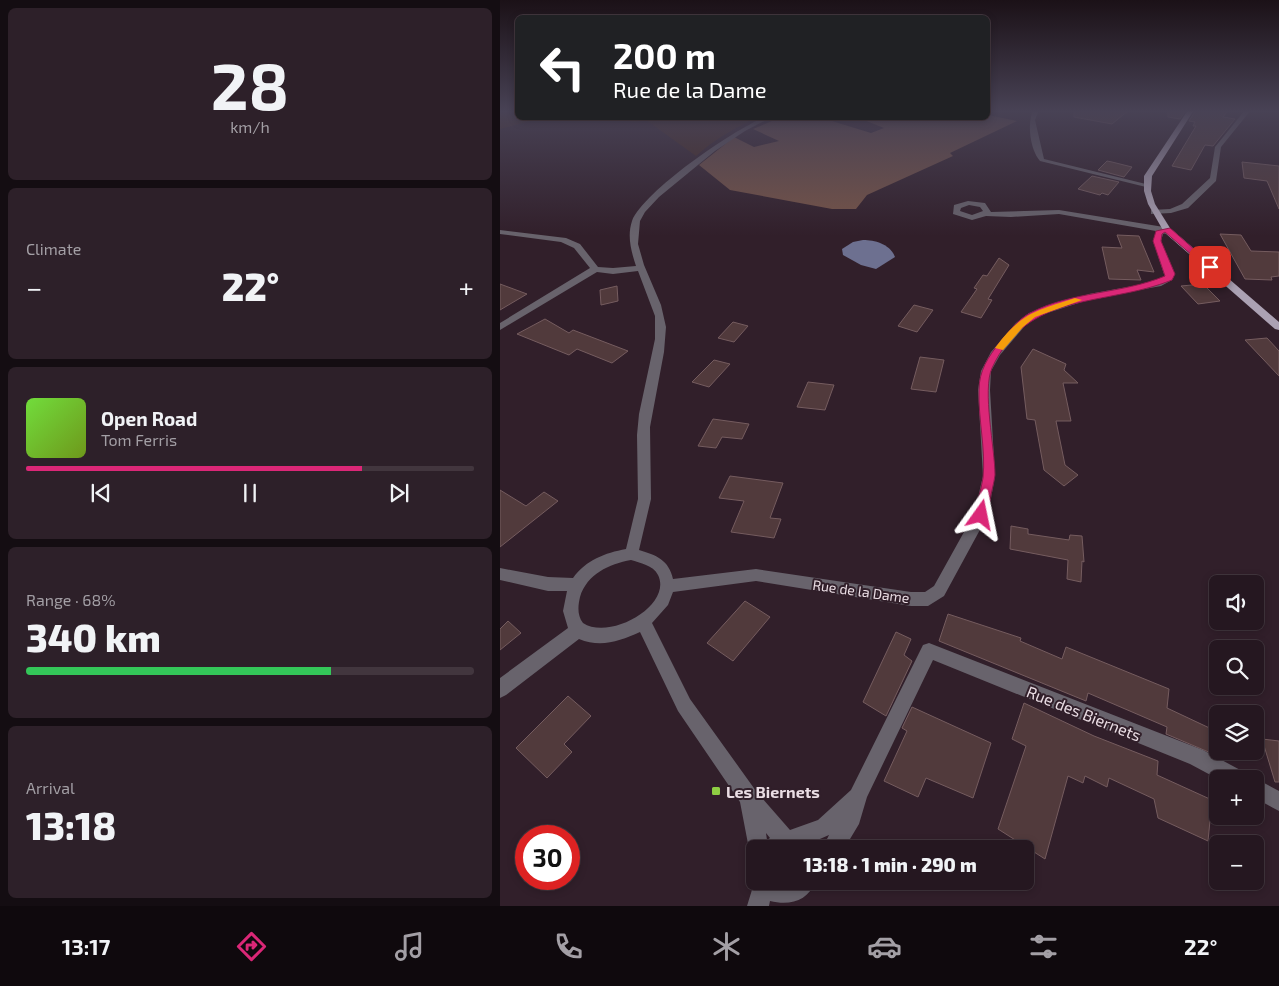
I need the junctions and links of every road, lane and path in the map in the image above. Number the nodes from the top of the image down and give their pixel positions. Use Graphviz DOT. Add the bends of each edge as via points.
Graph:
graph roads {
  1 [pos="707,152"];
  2 [pos="1038,152"];
  3 [pos="1163,152"];
  4 [pos="1217,152"];
  5 [pos="1146,185"];
  6 [pos="1154,212"];
  7 [pos="987,214"];
  8 [pos="1165,230"];
  9 [pos="500,232"];
  10 [pos="642,268"];
  11 [pos="595,269"];
  12 [pos="500,327"];
  13 [pos="1279,327"];
  14 [pos="631,554"];
  15 [pos="500,574"];
  16 [pos="576,585"];
  17 [pos="667,586"];
  18 [pos="644,623"];
  19 [pos="579,629"];
  20 [pos="500,689"];
  21 [pos="1220,770"];
  22 [pos="1264,793"];
  23 [pos="858,796"];
  24 [pos="748,798"];
  25 [pos="1279,801"];
  26 [pos="757,840"];
  27 [pos="785,840"];
  28 [pos="797,840"];
  29 [pos="838,840"];
  30 [pos="763,890"];
  31 [pos="771,890"];
  32 [pos="798,893"];
  33 [pos="758,906"];
  1 -- 10 [label="street" via="647,203 634,227 634,245"];
  2 -- 5 [label="street" via="1042,160"];
  3 -- 5 [label="main road"];
  4 -- 6 [label="street" via="1213,179 1185,206 1171,212"];
  5 -- 6 [label="main road"];
  6 -- 8 [label="main road"];
  7 -- 8 [label="street" via="1059,212"];
  8 -- 13 [label="main road"];
  8 -- 17 [label="street, Rue de la Dame" via="1159,233 1157,241 1169,278 1149,286 1089,297 1032,315 995,354 986,371 984,390 989,476 981,515 940,591 928,599 911,599 756,574"];
  9 -- 11 [label="street" via="563,240 577,246"];
  10 -- 11 [label="street"];
  10 -- 14 [label="street" via="661,325 660,348 644,428 646,491"];
  11 -- 12 [label="street"];
  14 -- 16 [label="street" via="601,562"];
  14 -- 17 [label="street" via="658,562 666,573"];
  15 -- 16 [label="street" via="548,584"];
  16 -- 19 [label="street" via="570,601 570,617"];
  17 -- 18 [label="street" via="656,612"];
  18 -- 19 [label="street" via="609,637 592,636"];
  18 -- 24 [label="street" via="684,705"];
  19 -- 20 [label="street"];
  21 -- 23 [label="street, Rue des Biernets" via="1196,757 929,651"];
  22 -- 25 [label="street"];
  23 -- 28 [label="street" via="825,827"];
  23 -- 29 [label="street" via="852,817"];
  24 -- 26 [label="street"];
  24 -- 27 [label="street"];
  30 -- 33 [label="street"];
  31 -- 32 [label="street" via="780,895"];
}
